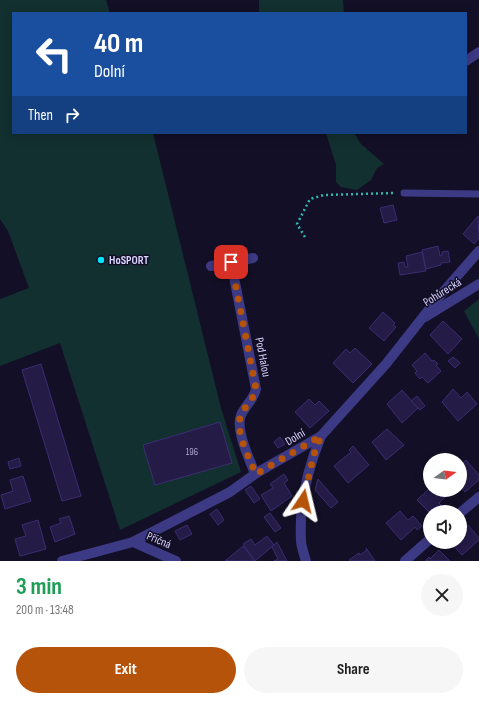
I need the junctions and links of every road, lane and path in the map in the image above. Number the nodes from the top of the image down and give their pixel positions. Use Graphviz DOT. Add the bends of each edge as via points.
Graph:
graph roads {
  1 [pos="479,52"];
  2 [pos="467,59"];
  3 [pos="404,193"];
  4 [pos="479,194"];
  5 [pos="305,237"];
  6 [pos="479,251"];
  7 [pos="252,258"];
  8 [pos="231,262"];
  9 [pos="211,266"];
  10 [pos="479,284"];
  11 [pos="418,322"];
  12 [pos="321,436"];
  13 [pos="256,474"];
  14 [pos="479,497"];
  15 [pos="467,507"];
  16 [pos="133,542"];
  17 [pos="423,545"];
  18 [pos="62,561"];
  19 [pos="176,561"];
  20 [pos="306,561"];
  21 [pos="405,561"];
  1 -- 2 [label="street"];
  3 -- 4 [label="lane"];
  3 -- 5 [label="path" via="324,195 310,199 297,224"];
  6 -- 11 [label="street, Dolní"];
  7 -- 8 [label="street"];
  8 -- 9 [label="street"];
  8 -- 13 [label="street, Pod Halou" via="256,389 241,414 239,425"];
  10 -- 11 [label="street, Pohůrecká"];
  11 -- 12 [label="street, Dolní" via="386,364"];
  12 -- 13 [label="street, Dolní"];
  12 -- 20 [label="street" via="309,472 302,513 301,541"];
  13 -- 16 [label="street, Dolní" via="230,492"];
  14 -- 15 [label="street"];
  16 -- 18 [label="street, Dolní"];
  16 -- 19 [label="street, Příčná"];
  17 -- 21 [label="street"];
}
